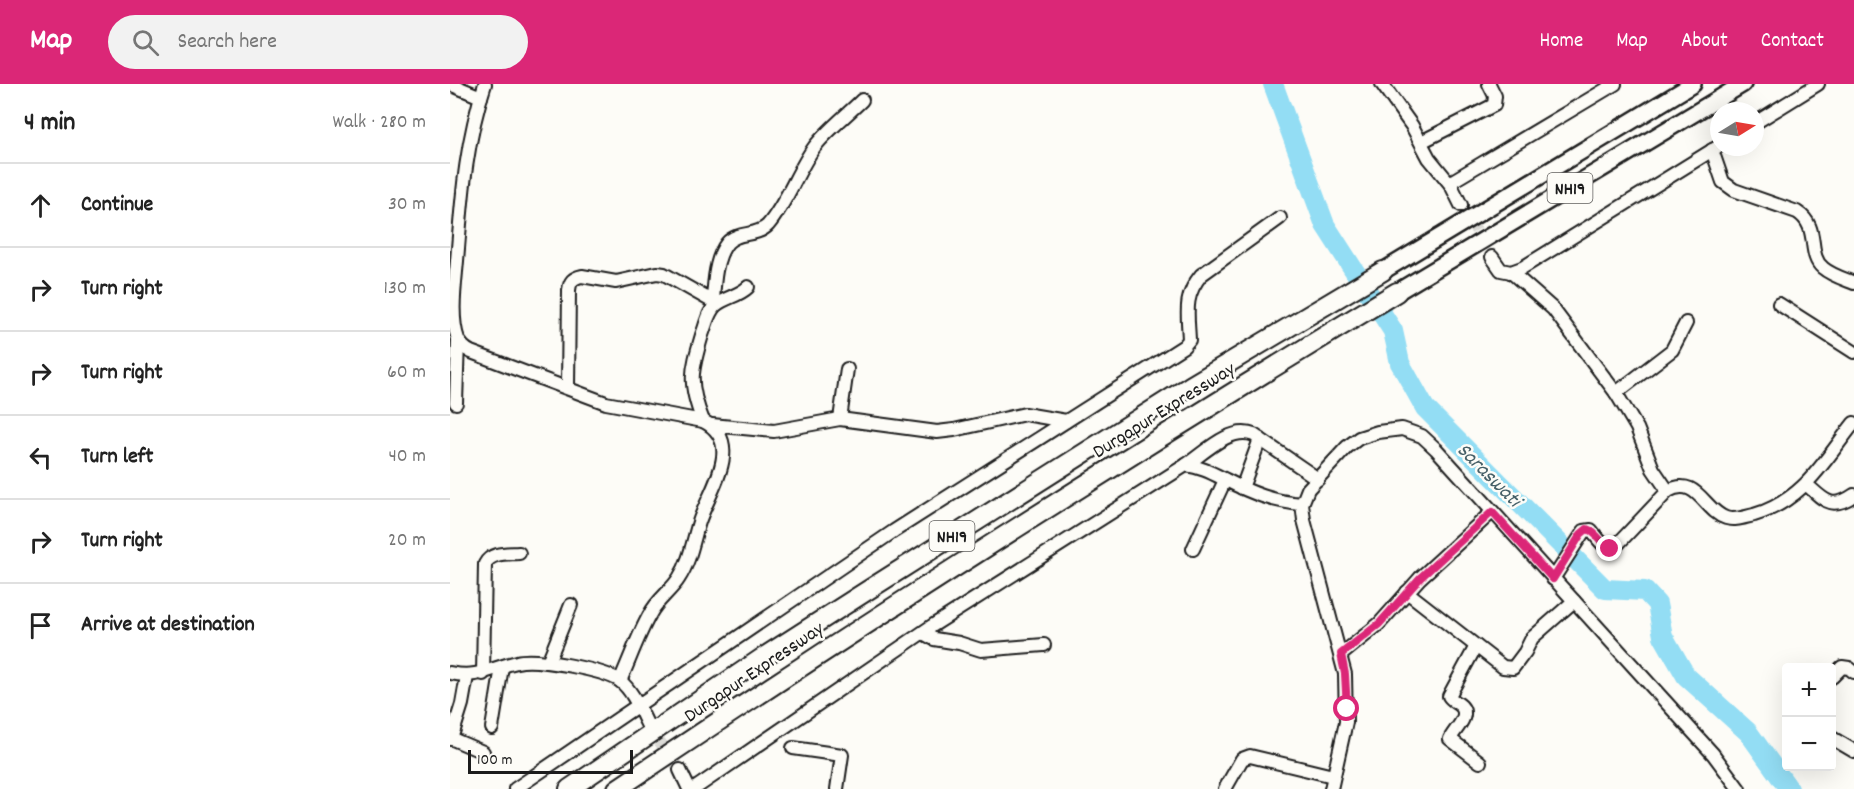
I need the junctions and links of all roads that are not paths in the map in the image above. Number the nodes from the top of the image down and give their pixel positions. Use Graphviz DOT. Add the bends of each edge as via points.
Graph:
graph roads {
  1 [pos="450,84"];
  2 [pos="485,84"];
  3 [pos="1382,84"];
  4 [pos="1489,84"];
  5 [pos="1615,84"];
  6 [pos="1693,84"];
  7 [pos="1743,84"];
  8 [pos="1818,84"];
  9 [pos="481,97"];
  10 [pos="862,100"];
  11 [pos="1764,117"];
  12 [pos="1421,142"];
  13 [pos="1710,152"];
  14 [pos="1718,156"];
  15 [pos="1451,186"];
  16 [pos="1461,205"];
  17 [pos="455,207"];
  18 [pos="1280,219"];
  19 [pos="1492,257"];
  20 [pos="1383,271"];
  21 [pos="1511,272"];
  22 [pos="1854,283"];
  23 [pos="748,287"];
  24 [pos="1397,292"];
  25 [pos="715,303"];
  26 [pos="1779,304"];
  27 [pos="452,305"];
  28 [pos="1686,323"];
  29 [pos="458,340"];
  30 [pos="1854,352"];
  31 [pos="847,369"];
  32 [pos="568,387"];
  33 [pos="1616,393"];
  34 [pos="456,403"];
  35 [pos="840,419"];
  36 [pos="1066,421"];
  37 [pos="707,423"];
  38 [pos="1854,423"];
  39 [pos="1260,439"];
  40 [pos="1186,465"];
  41 [pos="1318,479"];
  42 [pos="1225,480"];
  43 [pos="1806,484"];
  44 [pos="1242,488"];
  45 [pos="1668,491"];
  46 [pos="1854,495"];
  47 [pos="1302,504"];
  48 [pos="1492,512"];
  49 [pos="1193,549"];
  50 [pos="519,553"];
  51 [pos="1555,576"];
  52 [pos="1407,592"];
  53 [pos="1574,601"];
  54 [pos="571,605"];
  55 [pos="923,633"];
  56 [pos="1044,645"];
  57 [pos="1476,646"];
  58 [pos="1341,654"];
  59 [pos="548,662"];
  60 [pos="502,667"];
  61 [pos="1836,672"];
  62 [pos="1854,672"];
  63 [pos="450,673"];
  64 [pos="483,674"];
  65 [pos="467,676"];
  66 [pos="620,681"];
  67 [pos="637,705"];
  68 [pos="647,724"];
  69 [pos="492,728"];
  70 [pos="450,739"];
  71 [pos="1836,740"];
  72 [pos="793,748"];
  73 [pos="1854,751"];
  74 [pos="483,753"];
  75 [pos="1480,762"];
  76 [pos="680,770"];
  77 [pos="1333,776"];
  78 [pos="515,789"];
  79 [pos="569,789"];
  80 [pos="617,789"];
  81 [pos="689,789"];
  82 [pos="694,789"];
  83 [pos="837,789"];
  84 [pos="1225,789"];
  85 [pos="1331,789"];
  86 [pos="1739,789"];
  1 -- 9 [label="street"];
  2 -- 9 [label="street"];
  3 -- 12 [label="street"];
  4 -- 12 [label="street" via="1495,96 1494,105"];
  5 -- 15 [label="street" via="1454,180"];
  6 -- 20 [label="main road, Durgapur Expressway / NH19"];
  7 -- 24 [label="main road, Durgapur Expressway / NH19"];
  8 -- 11 [label="street"];
  9 -- 17 [label="street"];
  10 -- 25 [label="street" via="814,146 770,222 757,233 728,241 717,270"];
  12 -- 15 [label="street"];
  13 -- 21 [label="street"];
  14 -- 22 [label="street" via="1723,182 1744,195 1804,217 1810,224 1820,265"];
  15 -- 16 [label="street"];
  17 -- 27 [label="street"];
  18 -- 36 [label="street" via="1194,284 1187,302 1189,340 1184,346"];
  19 -- 21 [label="street" via="1501,270"];
  20 -- 79 [label="highway, Durgapur Expressway / NH19" via="1190,386 857,597"];
  21 -- 33 [label="street" via="1553,309"];
  23 -- 25 [label="street" via="737,296"];
  24 -- 80 [label="highway, Durgapur Expressway / NH19" via="967,559"];
  25 -- 32 [label="street" via="664,274 616,282 577,277 569,290"];
  25 -- 37 [label="street" via="692,371 694,395"];
  26 -- 30 [label="street"];
  27 -- 29 [label="street"];
  28 -- 33 [label="street" via="1672,351"];
  29 -- 32 [label="street" via="471,352"];
  29 -- 34 [label="street"];
  31 -- 35 [label="street"];
  32 -- 37 [label="street" via="618,406"];
  33 -- 45 [label="street"];
  35 -- 36 [label="street" via="937,432 1025,414"];
  35 -- 37 [label="street" via="774,430"];
  36 -- 67 [label="street" via="894,531"];
  37 -- 66 [label="street" via="719,432 722,440 719,476 684,568 674,586 650,612"];
  38 -- 43 [label="street"];
  39 -- 40 [label="street" via="1249,433 1237,433"];
  39 -- 41 [label="street"];
  39 -- 44 [label="street"];
  40 -- 42 [label="street"];
  40 -- 55 [label="street"];
  41 -- 47 [label="street" via="1308,489"];
  41 -- 48 [label="street" via="1347,447 1368,434 1412,431 1436,449"];
  42 -- 44 [label="street"];
  42 -- 49 [label="street"];
  43 -- 45 [label="street" via="1777,506 1735,519 1721,515 1690,489 1678,487"];
  43 -- 46 [label="street" via="1832,503"];
  44 -- 47 [label="street" via="1282,503"];
  45 -- 51 [label="street" via="1614,548 1605,547 1587,529"];
  47 -- 58 [label="street"];
  48 -- 51 [label="street"];
  48 -- 52 [label="street"];
  50 -- 64 [label="street" via="492,556 485,564"];
  51 -- 53 [label="street"];
  52 -- 57 [label="street"];
  52 -- 58 [label="street" via="1379,624"];
  53 -- 57 [label="street" via="1532,638 1513,668 1503,667"];
  53 -- 86 [label="street" via="1713,754"];
  54 -- 59 [label="street"];
  55 -- 56 [label="street" via="981,650"];
  55 -- 82 [label="street"];
  57 -- 75 [label="street" via="1449,696 1464,714 1450,739"];
  58 -- 77 [label="street" via="1347,709"];
  59 -- 60 [label="street" via="527,660"];
  59 -- 66 [label="street"];
  60 -- 64 [label="street"];
  60 -- 69 [label="street"];
  61 -- 62 [label="street" via="1842,667"];
  63 -- 65 [label="street"];
  64 -- 65 [label="street"];
  65 -- 70 [label="street"];
  66 -- 67 [label="street"];
  67 -- 68 [label="street"];
  67 -- 78 [label="street"];
  70 -- 74 [label="street"];
  71 -- 73 [label="street"];
  72 -- 83 [label="street" via="842,755"];
  76 -- 81 [label="street"];
  77 -- 84 [label="street" via="1250,756 1242,759"];
  77 -- 85 [label="street"];
}
